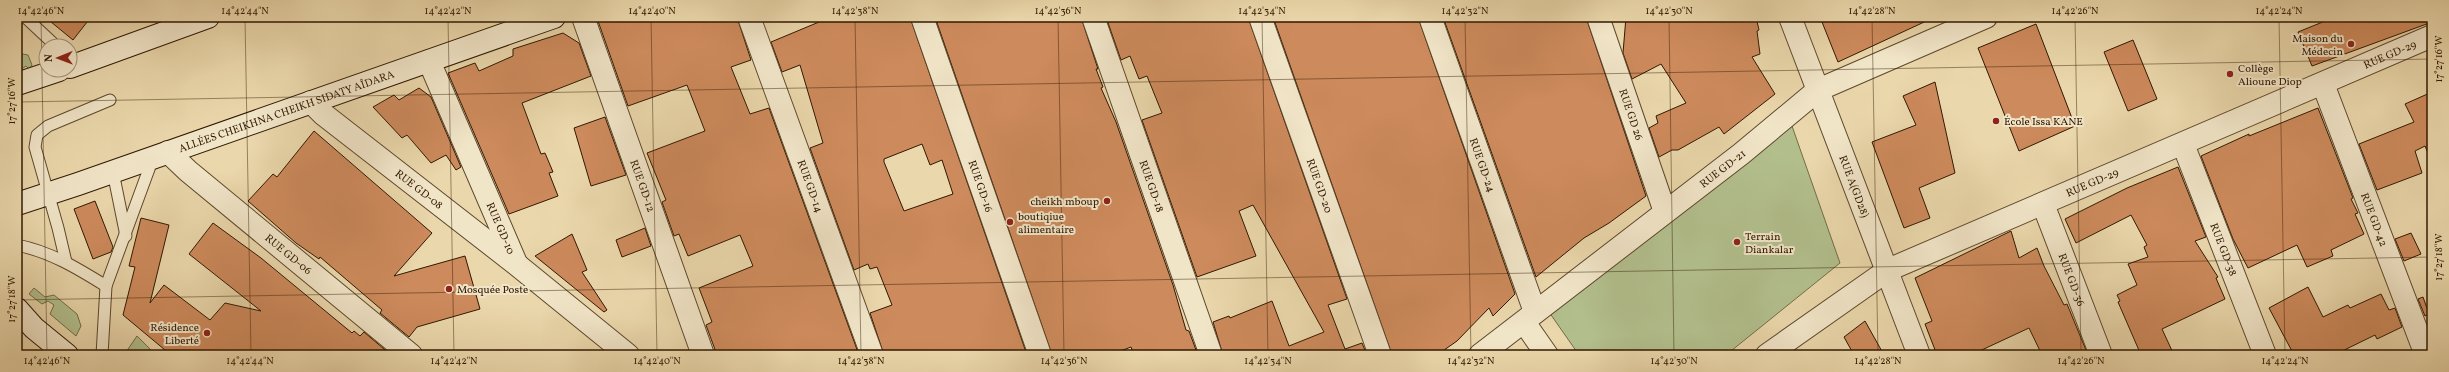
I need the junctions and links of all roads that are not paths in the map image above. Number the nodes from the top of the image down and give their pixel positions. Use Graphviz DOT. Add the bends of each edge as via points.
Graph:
graph roads {
  1 [pos="25,17"];
  2 [pos="206,17"];
  3 [pos="554,17"];
  4 [pos="583,17"];
  5 [pos="749,17"];
  6 [pos="922,17"];
  7 [pos="1093,17"];
  8 [pos="1260,17"];
  9 [pos="1430,17"];
  10 [pos="1598,17"];
  11 [pos="1790,17"];
  12 [pos="1978,19"];
  13 [pos="2432,36"];
  14 [pos="47,38"];
  15 [pos="429,61"];
  16 [pos="78,62"];
  17 [pos="38,76"];
  18 [pos="17,84"];
  19 [pos="2323,84"];
  20 [pos="1818,90"];
  21 [pos="110,100"];
  22 [pos="317,108"];
  23 [pos="2183,144"];
  24 [pos="161,155"];
  25 [pos="113,172"];
  26 [pos="49,194"];
  27 [pos="17,204"];
  28 [pos="2043,204"];
  29 [pos="1665,212"];
  30 [pos="126,237"];
  31 [pos="17,245"];
  32 [pos="66,262"];
  33 [pos="516,264"];
  34 [pos="1888,270"];
  35 [pos="106,286"];
  36 [pos="17,309"];
  37 [pos="1530,317"];
  38 [pos="26,325"];
  39 [pos="67,355"];
  40 [pos="102,355"];
  41 [pos="411,355"];
  42 [pos="628,355"];
  43 [pos="703,355"];
  44 [pos="872,355"];
  45 [pos="1040,355"];
  46 [pos="1211,355"];
  47 [pos="1380,355"];
  48 [pos="1480,355"];
  49 [pos="1548,355"];
  50 [pos="1767,355"];
  51 [pos="1919,355"];
  52 [pos="2101,355"];
  53 [pos="2265,355"];
  54 [pos="2426,355"];
  1 -- 14 [label="lane"];
  2 -- 16 [label="street"];
  3 -- 15 [label="street, ALLÉES CHEIKHNA CHEIKH SIDATY AÎDARA"];
  4 -- 43 [label="street, RUE GD-12"];
  5 -- 44 [label="street, RUE GD-14"];
  6 -- 45 [label="street, RUE GD-16"];
  7 -- 46 [label="street, RUE GD-18"];
  8 -- 47 [label="street, RUE GD-20"];
  9 -- 37 [label="street, RUE GD-24"];
  10 -- 29 [label="street, RUE GD 26"];
  11 -- 20 [label="street, RUE A(GD28)"];
  12 -- 20 [label="street, RUE GD-21"];
  13 -- 19 [label="street, RUE GD-29"];
  15 -- 22 [label="street, ALLÉES CHEIKHNA CHEIKH SIDATY AÎDARA"];
  15 -- 33 [label="street, RUE GD-10"];
  17 -- 18 [label="street"];
  19 -- 23 [label="street, RUE GD-29"];
  19 -- 54 [label="street, RUE GD-42"];
  20 -- 29 [label="street, RUE GD-21"];
  20 -- 34 [label="street, RUE A(GD28)"];
  21 -- 26 [label="lane" via="48,126 37,134 35,147"];
  22 -- 24 [label="street, ALLÉES CHEIKHNA CHEIKH SIDATY AÎDARA"];
  22 -- 33 [label="street, RUE GD-08"];
  23 -- 28 [label="street, RUE GD-29"];
  23 -- 53 [label="street, RUE GD-38"];
  24 -- 25 [label="street, ALLÉES CHEIKHNA CHEIKH SIDATY AÎDARA"];
  24 -- 30 [label="lane"];
  24 -- 41 [label="street, RUE GD-06" via="188,172"];
  25 -- 26 [label="street, ALLÉES CHEIKHNA CHEIKH SIDATY AÎDARA"];
  25 -- 30 [label="lane"];
  26 -- 27 [label="street, ALLÉES CHEIKHNA CHEIKH SIDATY AÎDARA"];
  26 -- 32 [label="lane"];
  28 -- 34 [label="street, RUE GD-29"];
  28 -- 52 [label="street, RUE GD-36"];
  29 -- 37 [label="street, RUE GD-21"];
  30 -- 35 [label="lane"];
  31 -- 32 [label="lane" via="40,250"];
  32 -- 35 [label="lane"];
  33 -- 42 [label="street, RUE GD-10"];
  34 -- 50 [label="street, RUE GD-29"];
  34 -- 51 [label="street, RUE A(GD28)"];
  35 -- 40 [label="lane"];
  36 -- 38 [label="street"];
  37 -- 48 [label="street, RUE GD-21"];
  37 -- 49 [label="street, RUE GD-24"];
  38 -- 39 [label="street"];
}
